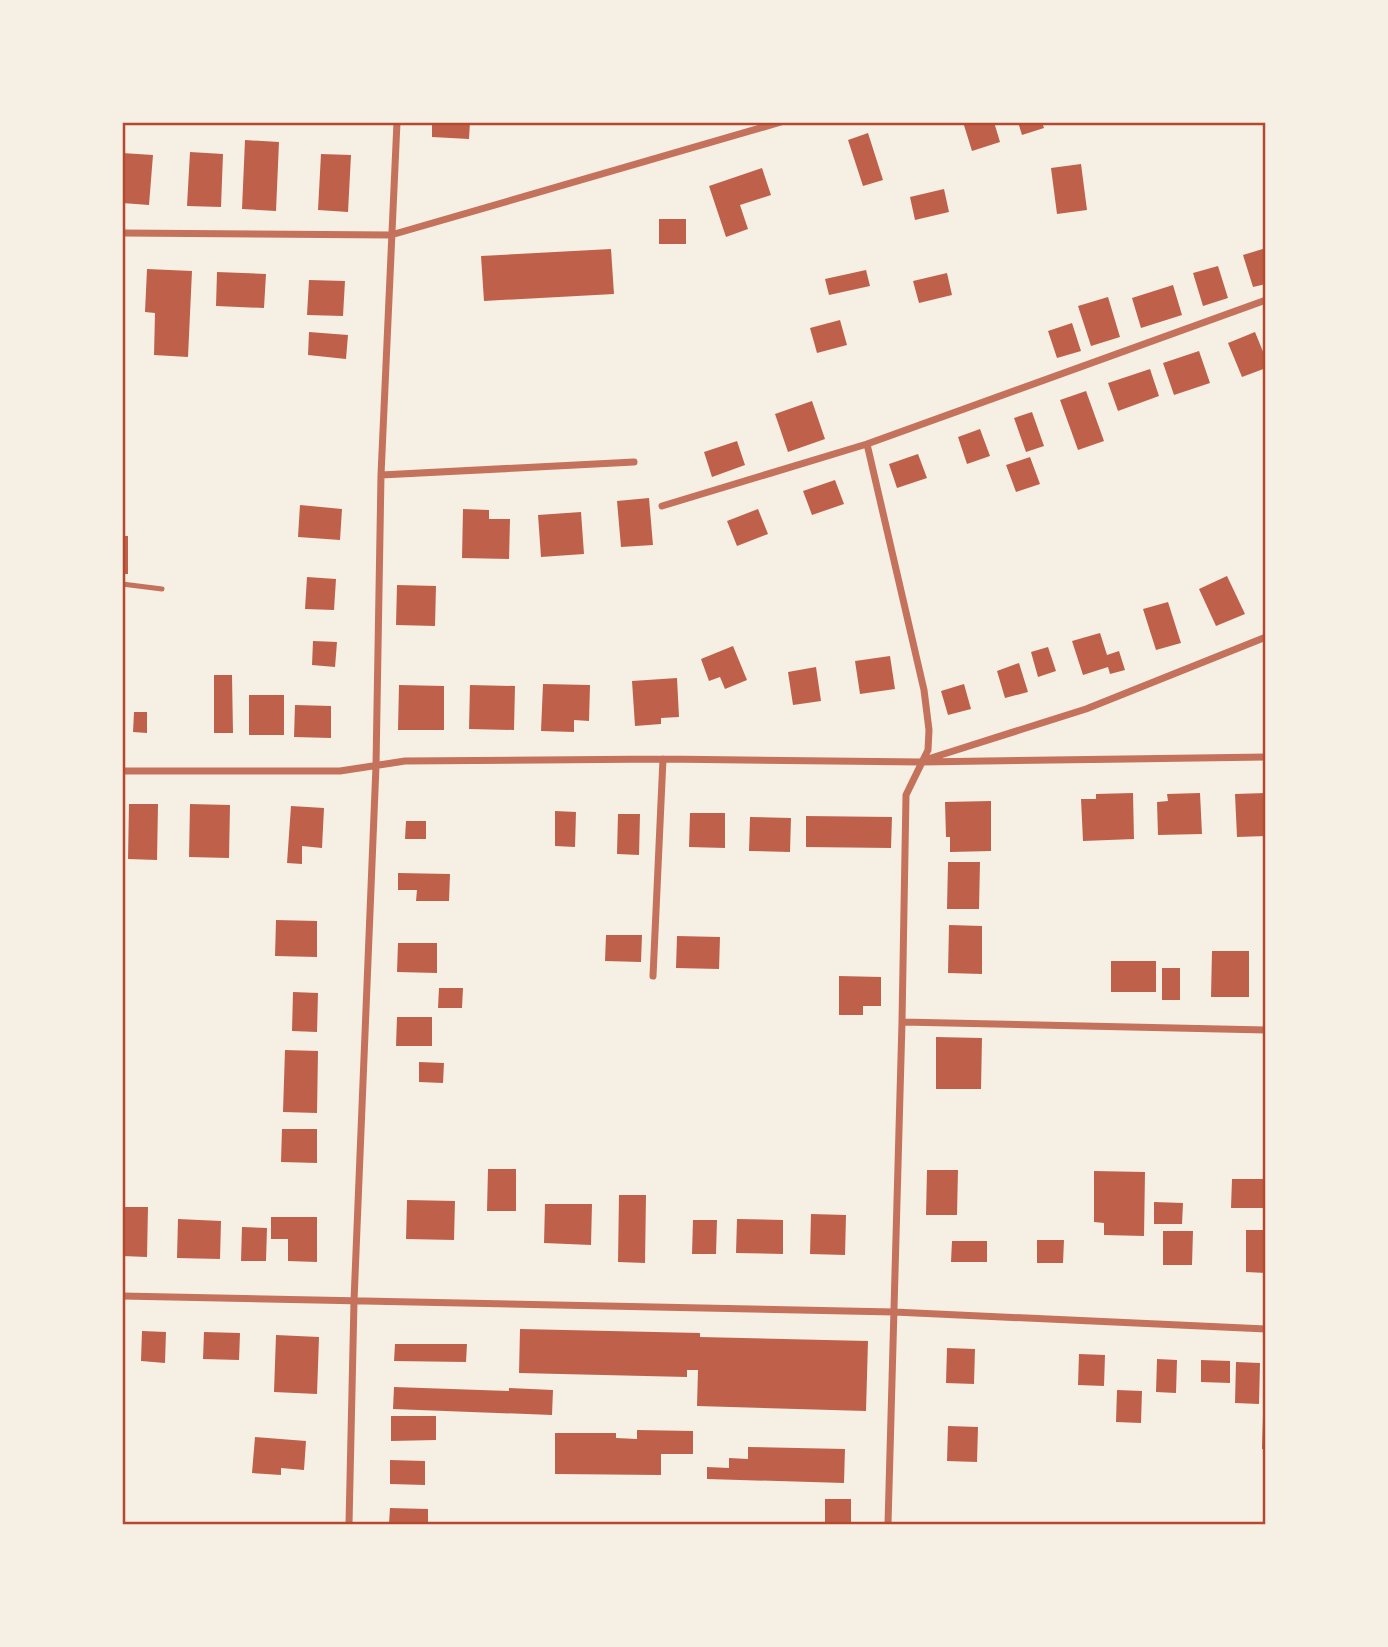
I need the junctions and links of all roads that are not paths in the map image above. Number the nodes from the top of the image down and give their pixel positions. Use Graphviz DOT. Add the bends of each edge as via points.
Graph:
graph roads {
  1 [pos="397,122"];
  2 [pos="781,122"];
  3 [pos="122,233"];
  4 [pos="391,235"];
  5 [pos="1265,300"];
  6 [pos="867,444"];
  7 [pos="634,462"];
  8 [pos="381,475"];
  9 [pos="662,506"];
  10 [pos="122,584"];
  11 [pos="162,589"];
  12 [pos="1265,637"];
  13 [pos="1265,757"];
  14 [pos="663,759"];
  15 [pos="921,762"];
  16 [pos="376,766"];
  17 [pos="122,771"];
  18 [pos="653,976"];
  19 [pos="902,1023"];
  20 [pos="1265,1030"];
  21 [pos="122,1296"];
  22 [pos="354,1301"];
  23 [pos="894,1312"];
  24 [pos="1265,1329"];
  25 [pos="349,1524"];
  26 [pos="888,1524"];
  1 -- 4 [label="street"];
  2 -- 4 [label="street"];
  3 -- 4 [label="street"];
  4 -- 8 [label="street"];
  5 -- 6 [label="street"];
  6 -- 9 [label="street"];
  6 -- 15 [label="street" via="924,690 929,730 928,750"];
  7 -- 8 [label="street"];
  8 -- 16 [label="street"];
  10 -- 11 [label="lane"];
  12 -- 15 [label="street" via="1086,709"];
  13 -- 15 [label="street"];
  14 -- 15 [label="street"];
  14 -- 16 [label="street" via="405,761"];
  14 -- 18 [label="street"];
  15 -- 19 [label="street" via="906,795"];
  16 -- 17 [label="street" via="340,771"];
  16 -- 22 [label="street"];
  19 -- 20 [label="street"];
  19 -- 23 [label="street"];
  21 -- 22 [label="street"];
  22 -- 23 [label="street"];
  22 -- 25 [label="street"];
  23 -- 24 [label="street"];
  23 -- 26 [label="street"];
}
